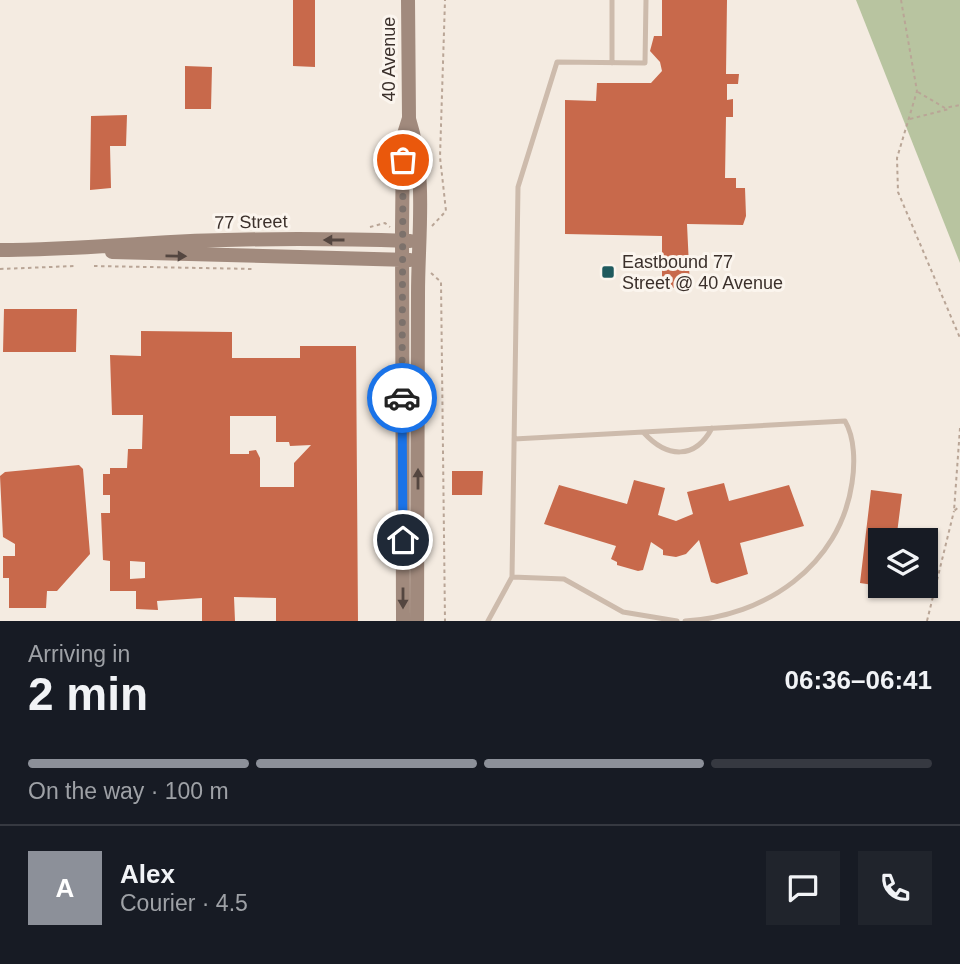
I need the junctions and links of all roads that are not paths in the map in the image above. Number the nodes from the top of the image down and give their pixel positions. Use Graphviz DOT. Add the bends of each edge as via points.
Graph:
graph roads {
  1 [pos="408,0"];
  2 [pos="612,0"];
  3 [pos="646,0"];
  4 [pos="612,63"];
  5 [pos="409,118"];
  6 [pos="397,235"];
  7 [pos="419,241"];
  8 [pos="83,249"];
  9 [pos="0,250"];
  10 [pos="402,260"];
  11 [pos="423,265"];
  12 [pos="712,428"];
  13 [pos="645,433"];
  14 [pos="514,439"];
  15 [pos="512,577"];
  16 [pos="403,621"];
  17 [pos="417,621"];
  18 [pos="488,621"];
  19 [pos="677,621"];
  20 [pos="685,621"];
  1 -- 5 [label="main road, 40 Avenue"];
  2 -- 4 [label="lane"];
  3 -- 4 [label="lane" via="645,63"];
  4 -- 14 [label="lane" via="557,62 518,187"];
  5 -- 6 [label="main road, 40 Avenue" via="403,137"];
  5 -- 7 [label="main road, 40 Avenue" via="421,203"];
  6 -- 7 [label="main road, 77 Street"];
  6 -- 8 [label="main road, 77 Street, one-way"];
  6 -- 10 [label="main road, 40 Avenue"];
  7 -- 11 [label="main road, 40 Avenue"];
  8 -- 9 [label="main road, 77 Street"];
  8 -- 10 [label="main road, 77 Street, one-way" via="143,255"];
  10 -- 11 [label="main road, 77 Street"];
  10 -- 16 [label="main road, 40 Avenue, one-way"];
  17 -- 11 [label="main road, 40 Avenue, one-way"];
  12 -- 13 [label="lane"];
  12 -- 13 [label="lane" via="706,440 686,452 666,451"];
  12 -- 20 [label="lane" via="840,419 851,435 853,478 839,527 807,570 754,607 729,616"];
  13 -- 14 [label="lane"];
  14 -- 15 [label="lane"];
  15 -- 18 [label="lane"];
  15 -- 19 [label="lane" via="564,579 611,607"];
}
